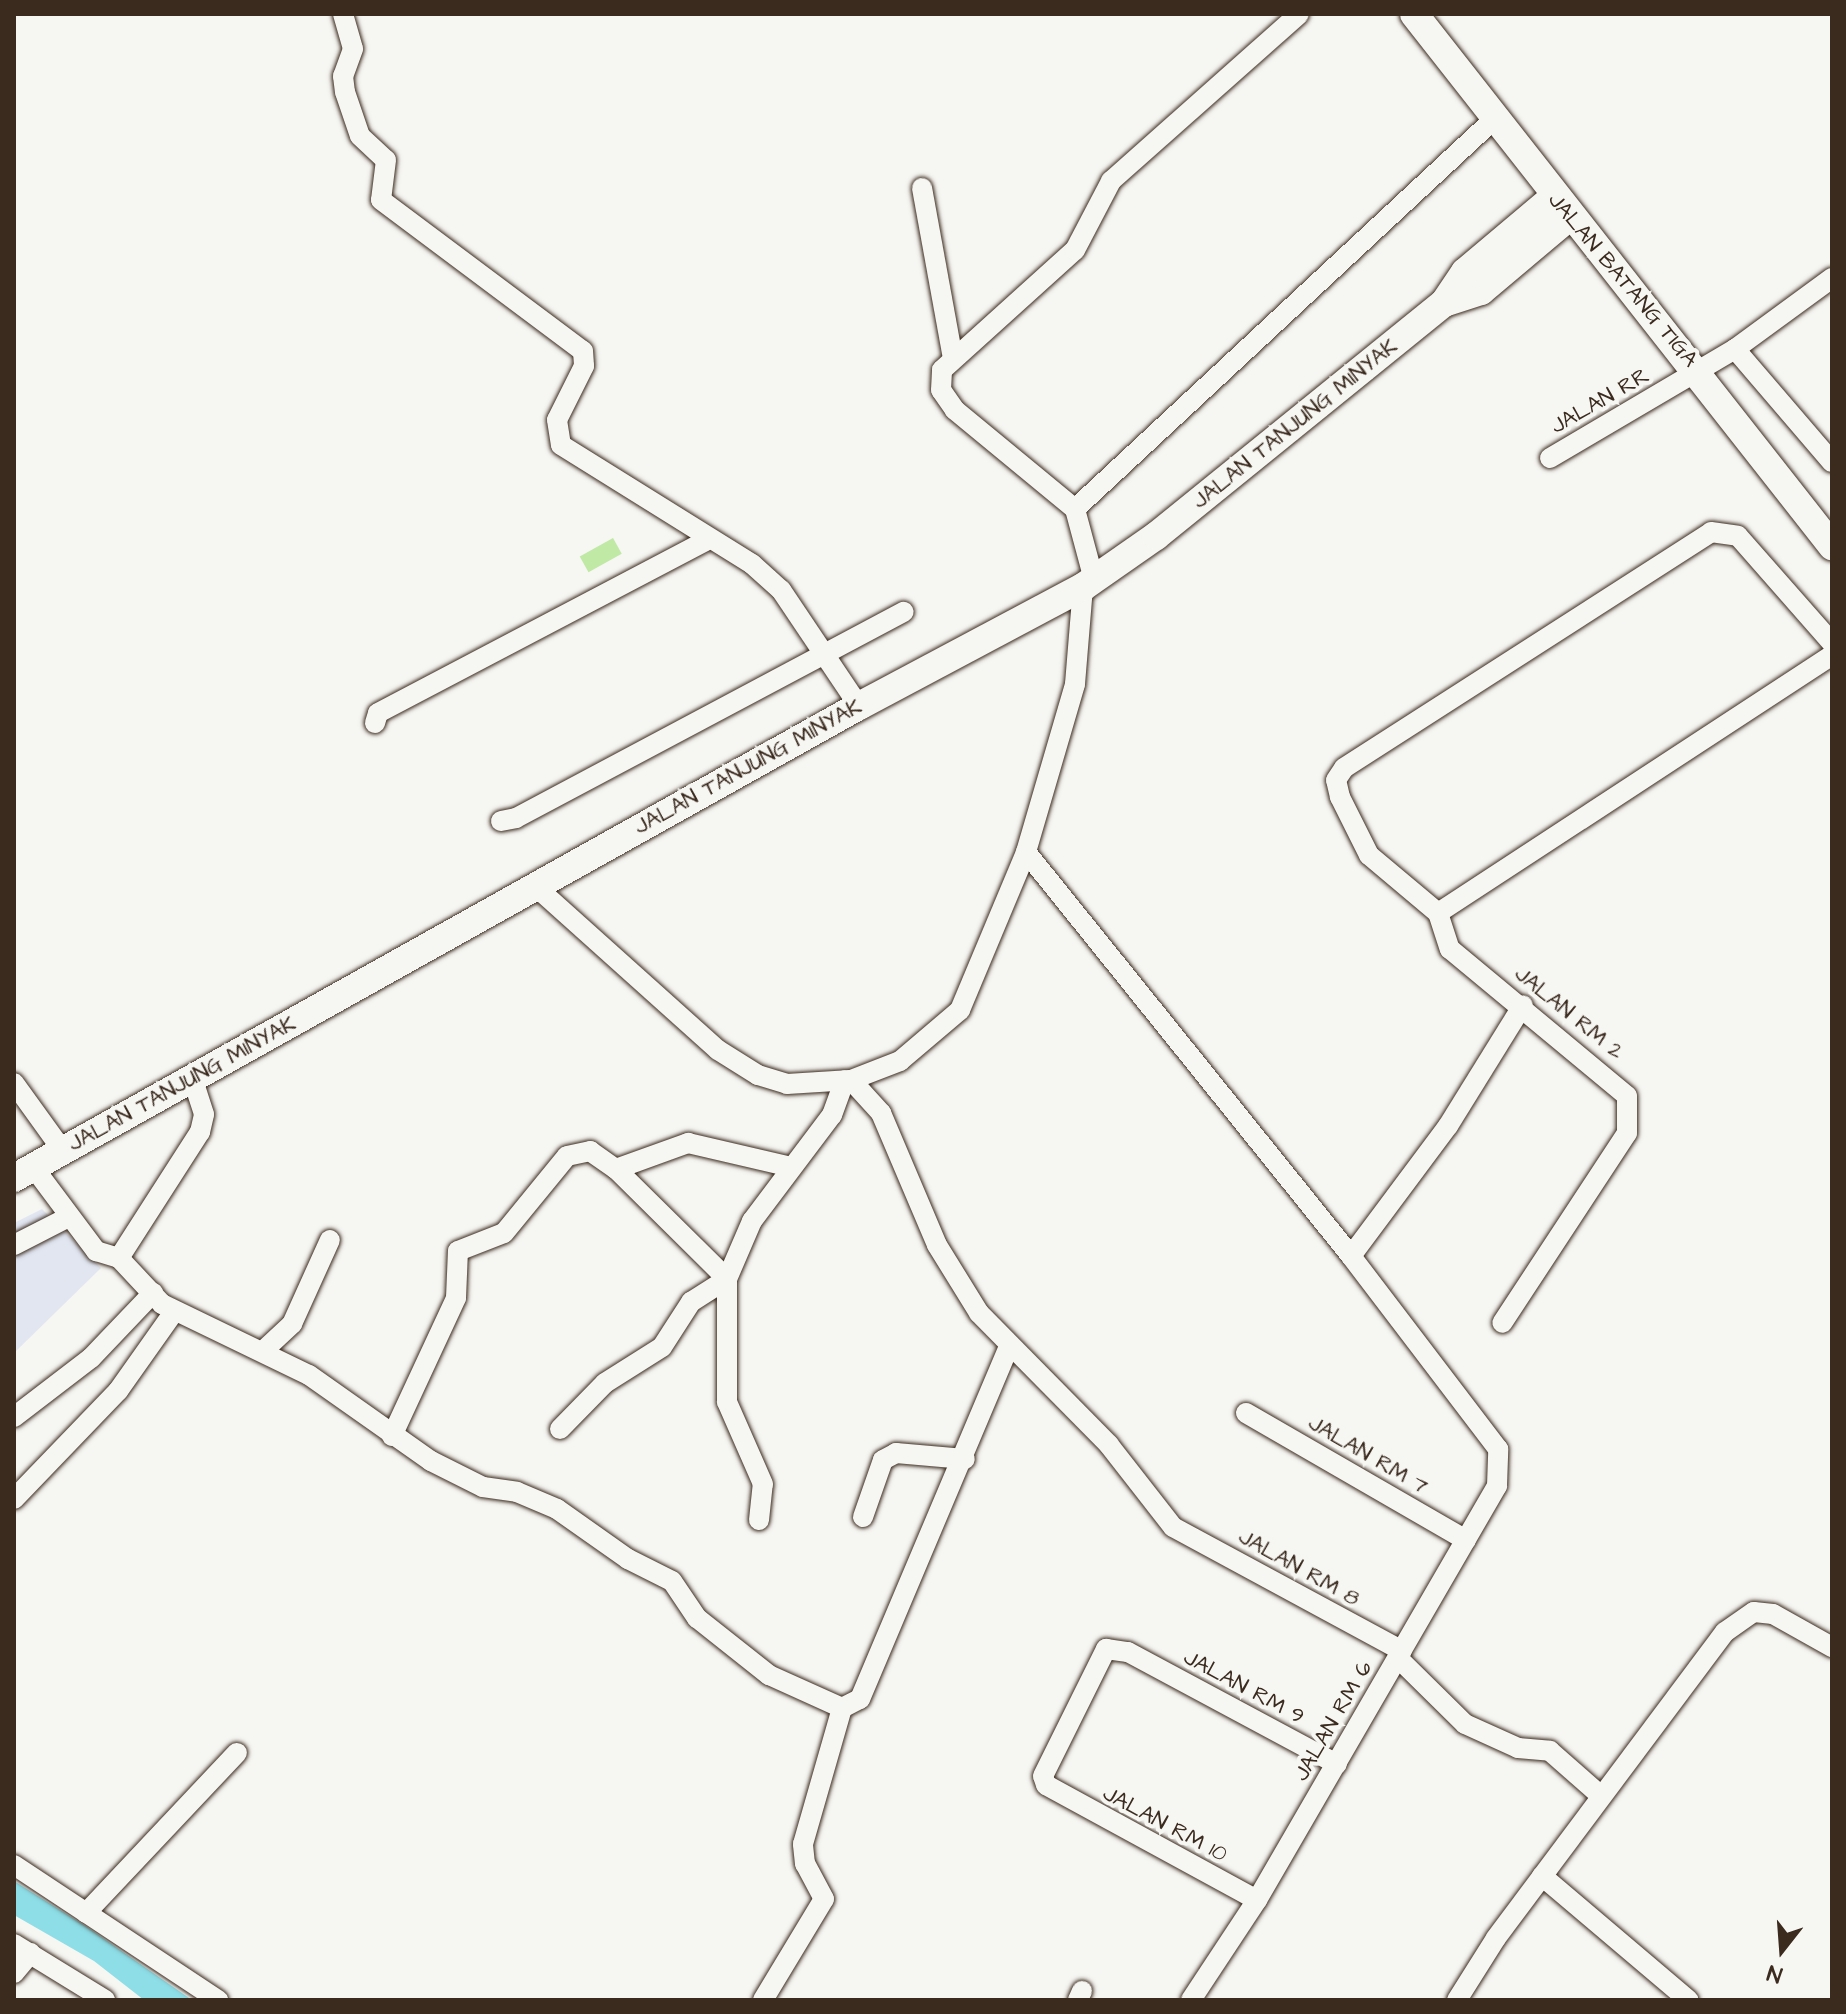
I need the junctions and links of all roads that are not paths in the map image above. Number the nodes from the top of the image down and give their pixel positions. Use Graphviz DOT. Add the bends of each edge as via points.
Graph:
graph roads {
  1 [pos="343,14"];
  2 [pos="1299,14"];
  3 [pos="1414,14"];
  4 [pos="1493,120"];
  5 [pos="922,188"];
  6 [pos="1561,207"];
  7 [pos="1832,278"];
  8 [pos="1735,349"];
  9 [pos="953,358"];
  10 [pos="1699,371"];
  11 [pos="1550,458"];
  12 [pos="1832,462"];
  13 [pos="1075,509"];
  14 [pos="709,539"];
  15 [pos="1832,546"];
  16 [pos="1089,584"];
  17 [pos="904,612"];
  18 [pos="1832,643"];
  19 [pos="825,654"];
  20 [pos="1832,655"];
  21 [pos="859,706"];
  22 [pos="375,723"];
  23 [pos="501,821"];
  24 [pos="1026,852"];
  25 [pos="534,885"];
  26 [pos="1438,913"];
  27 [pos="1523,1005"];
  28 [pos="192,1078"];
  29 [pos="848,1080"];
  30 [pos="14,1083"];
  31 [pos="63,1151"];
  32 [pos="791,1167"];
  33 [pos="616,1169"];
  34 [pos="24,1173"];
  35 [pos="67,1218"];
  36 [pos="330,1240"];
  37 [pos="14,1245"];
  38 [pos="1351,1256"];
  39 [pos="119,1258"];
  40 [pos="727,1279"];
  41 [pos="153,1293"];
  42 [pos="174,1312"];
  43 [pos="1502,1323"];
  44 [pos="1008,1348"];
  45 [pos="263,1351"];
  46 [pos="1246,1413"];
  47 [pos="14,1417"];
  48 [pos="560,1429"];
  49 [pos="392,1436"];
  50 [pos="965,1459"];
  51 [pos="14,1499"];
  52 [pos="863,1517"];
  53 [pos="759,1520"];
  54 [pos="1466,1540"];
  55 [pos="1832,1647"];
  56 [pos="1400,1654"];
  57 [pos="842,1708"];
  58 [pos="237,1753"];
  59 [pos="1337,1764"];
  60 [pos="1051,1791"];
  61 [pos="1601,1796"];
  62 [pos="14,1865"];
  63 [pos="1542,1876"];
  64 [pos="1257,1900"];
  65 [pos="86,1913"];
  66 [pos="22,1949"];
  67 [pos="14,1973"];
  68 [pos="105,2000"];
  69 [pos="218,2000"];
  70 [pos="763,2000"];
  71 [pos="1191,2000"];
  72 [pos="1457,2000"];
  73 [pos="1688,2000"];
  1 -- 14 [label="street" via="353,49 345,92 360,136 386,160 381,200 583,351 584,366 557,420 561,445"];
  2 -- 9 [label="street" via="1111,181 1075,250"];
  3 -- 4 [label="main road, JALAN BATANG TIGA"];
  4 -- 6 [label="main road, JALAN BATANG TIGA"];
  4 -- 13 [label="street"];
  5 -- 9 [label="street"];
  6 -- 10 [label="main road, JALAN BATANG TIGA"];
  6 -- 16 [label="main road, JALAN TANJUNG MINYAK" via="1465,272 1444,303"];
  7 -- 8 [label="street, JALAN RR"];
  8 -- 10 [label="street, JALAN RR"];
  8 -- 12 [label="street"];
  9 -- 13 [label="street" via="939,381 955,410"];
  10 -- 11 [label="street, JALAN RR"];
  10 -- 15 [label="main road, JALAN BATANG TIGA"];
  13 -- 16 [label="street"];
  14 -- 19 [label="street" via="752,564 781,590"];
  14 -- 22 [label="street" via="378,713"];
  16 -- 21 [label="main road, JALAN TANJUNG MINYAK"];
  16 -- 24 [label="street" via="1075,684"];
  17 -- 19 [label="street"];
  18 -- 26 [label="street" via="1738,536 1711,532 1344,768 1336,780 1340,797 1369,855"];
  19 -- 21 [label="street"];
  19 -- 23 [label="street" via="516,818"];
  20 -- 26 [label="street"];
  21 -- 25 [label="main road, JALAN TANJUNG MINYAK"];
  24 -- 29 [label="street" via="955,1018 916,1052"];
  24 -- 38 [label="street"];
  25 -- 28 [label="main road, JALAN TANJUNG MINYAK"];
  25 -- 29 [label="street" via="745,1069 787,1084"];
  26 -- 27 [label="street, JALAN RM 2" via="1450,949"];
  27 -- 38 [label="street" via="1448,1126"];
  27 -- 43 [label="street, JALAN RM 2" via="1618,1084 1630,1115 1627,1133"];
  28 -- 31 [label="main road, JALAN TANJUNG MINYAK"];
  28 -- 39 [label="street" via="204,1114 200,1132"];
  29 -- 32 [label="street" via="838,1105"];
  29 -- 44 [label="street" via="881,1113 937,1245"];
  30 -- 31 [label="street"];
  31 -- 34 [label="main road, JALAN TANJUNG MINYAK"];
  32 -- 33 [label="street" via="688,1143"];
  32 -- 40 [label="street" via="743,1237"];
  33 -- 40 [label="street"];
  33 -- 49 [label="street" via="590,1151 567,1156 504,1233 458,1251 456,1298"];
  34 -- 35 [label="street"];
  35 -- 37 [label="street"];
  35 -- 39 [label="street" via="96,1251"];
  36 -- 45 [label="street" via="292,1324"];
  38 -- 54 [label="street, JALAN RM 6" via="1501,1459 1497,1486"];
  39 -- 41 [label="street"];
  40 -- 48 [label="street" via="691,1302 662,1347 605,1383"];
  40 -- 53 [label="street" via="727,1402 763,1484"];
  41 -- 42 [label="street"];
  41 -- 47 [label="street" via="91,1358"];
  42 -- 45 [label="street"];
  42 -- 51 [label="street" via="118,1391"];
  44 -- 50 [label="street"];
  44 -- 56 [label="street, JALAN RM 8" via="1109,1445 1173,1527"];
  45 -- 49 [label="street" via="309,1375"];
  46 -- 54 [label="street, JALAN RM 7"];
  49 -- 57 [label="street" via="483,1487 517,1492 557,1509 628,1559 672,1581 697,1618 769,1675"];
  50 -- 52 [label="street" via="896,1453 883,1460"];
  50 -- 57 [label="street" via="860,1699"];
  54 -- 56 [label="street, JALAN RM 6"];
  55 -- 61 [label="street" via="1773,1614 1754,1612 1725,1632"];
  56 -- 59 [label="street, JALAN RM 6"];
  56 -- 61 [label="street, JALAN RM 8" via="1465,1724 1509,1745 1550,1751"];
  57 -- 70 [label="street" via="803,1844 805,1864 824,1899"];
  58 -- 65 [label="street"];
  59 -- 60 [label="street, JALAN RM 9" via="1128,1652 1106,1649 1043,1776"];
  59 -- 64 [label="street, JALAN RM 6"];
  60 -- 64 [label="street, JALAN RM 10"];
  61 -- 63 [label="street"];
  62 -- 65 [label="street"];
  63 -- 72 [label="street"];
  63 -- 73 [label="street"];
  64 -- 71 [label="street, JALAN RM 6"];
  65 -- 69 [label="street"];
  66 -- 67 [label="street"];
  66 -- 68 [label="street"];
}
